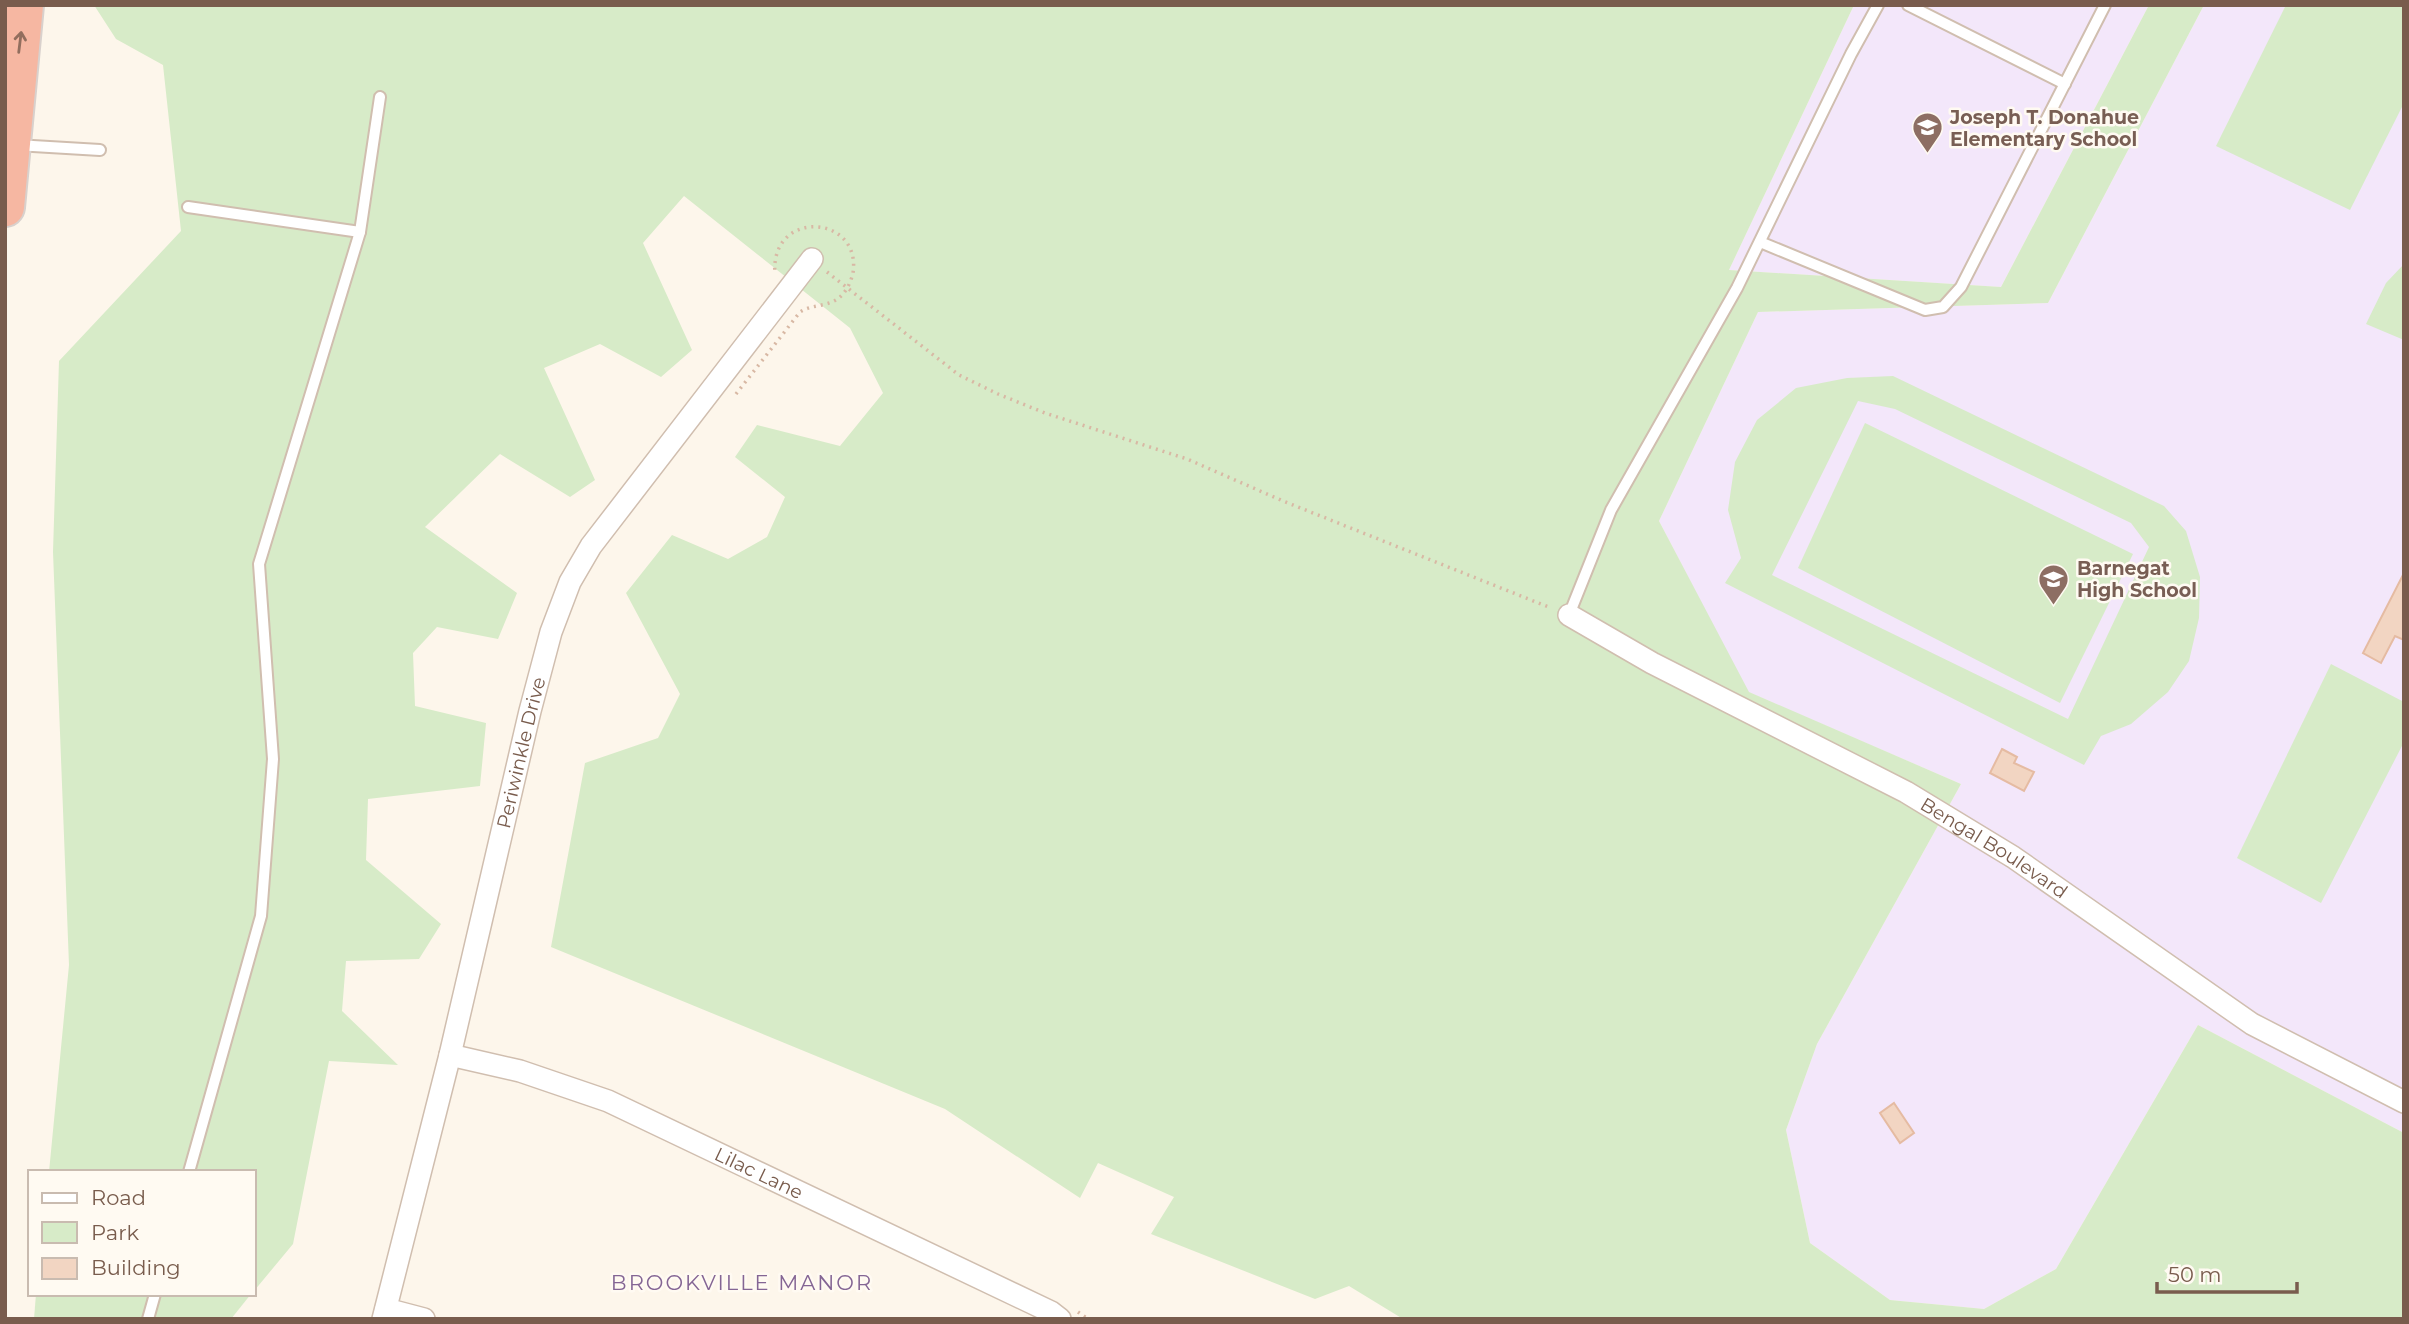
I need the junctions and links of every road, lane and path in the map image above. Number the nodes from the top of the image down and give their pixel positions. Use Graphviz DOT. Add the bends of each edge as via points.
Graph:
graph roads {
  1 [pos="24,5"];
  2 [pos="1878,5"];
  3 [pos="1908,5"];
  4 [pos="2105,5"];
  5 [pos="2065,84"];
  6 [pos="380,97"];
  7 [pos="10,145"];
  8 [pos="100,150"];
  9 [pos="5,207"];
  10 [pos="188,207"];
  11 [pos="360,232"];
  12 [pos="1760,242"];
  13 [pos="812,259"];
  14 [pos="776,281"];
  15 [pos="847,287"];
  16 [pos="733,397"];
  17 [pos="1569,615"];
  18 [pos="450,1055"];
  19 [pos="2404,1102"];
  20 [pos="190,1170"];
  21 [pos="154,1296"];
  22 [pos="385,1314"];
  23 [pos="1068,1315"];
  24 [pos="148,1319"];
  25 [pos="424,1319"];
  26 [pos="1088,1319"];
  7 -- 1 [label="highway, one-way"];
  2 -- 12 [label="lane"];
  3 -- 5 [label="lane"];
  4 -- 5 [label="lane"];
  5 -- 12 [label="lane" via="1961,287 1943,307 1925,310"];
  6 -- 11 [label="lane"];
  7 -- 8 [label="lane"];
  7 -- 9 [label="highway"];
  10 -- 11 [label="lane"];
  11 -- 20 [label="lane" via="259,565 272,759 261,916"];
  12 -- 17 [label="lane" via="1611,510"];
  13 -- 15 [label="path"];
  13 -- 18 [label="street, Periwinkle Drive" via="591,546 570,582 530,711"];
  14 -- 15 [label="path" via="774,263 782,241 807,226 826,227 850,247 854,264"];
  15 -- 16 [label="path" via="831,303 800,312"];
  15 -- 17 [label="path" via="958,375 998,394 1187,459"];
  17 -- 19 [label="street, Bengal Boulevard" via="1651,663 1906,792 2013,857 2252,1024"];
  18 -- 22 [label="street, Periwinkle Drive"];
  18 -- 23 [label="street, Lilac Lane" via="520,1071 608,1101 1051,1312"];
  21 -- 24 [label="lane"];
  22 -- 25 [label="street"];
  23 -- 26 [label="path"];
}
